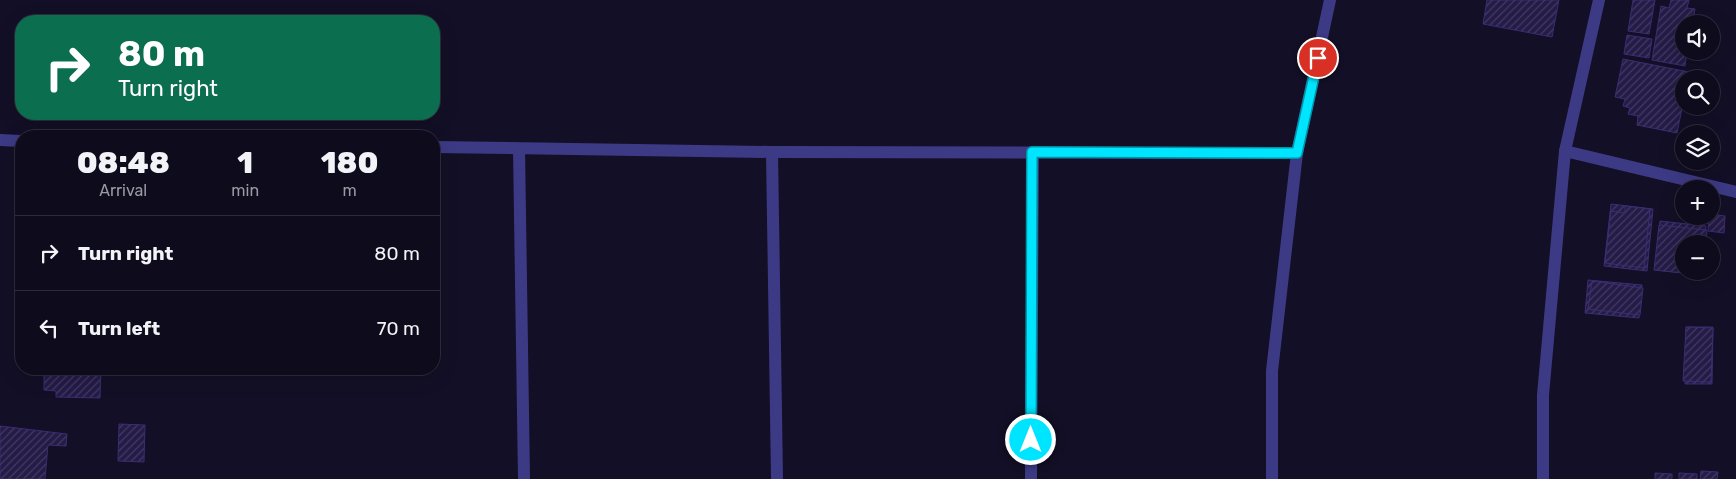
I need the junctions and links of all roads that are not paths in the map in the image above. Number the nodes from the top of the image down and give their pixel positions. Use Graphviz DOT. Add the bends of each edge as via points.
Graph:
graph roads {
  1 [pos="1330,0"];
  2 [pos="1600,0"];
  3 [pos="0,140"];
  4 [pos="15,140"];
  5 [pos="440,147"];
  6 [pos="519,148"];
  7 [pos="1565,151"];
  8 [pos="772,152"];
  9 [pos="1032,152"];
  10 [pos="1297,153"];
  11 [pos="1736,192"];
  12 [pos="524,479"];
  13 [pos="778,479"];
  14 [pos="1030,479"];
  15 [pos="1272,479"];
  16 [pos="1543,479"];
  1 -- 10 [label="street"];
  2 -- 7 [label="street"];
  3 -- 4 [label="street"];
  5 -- 6 [label="street"];
  6 -- 8 [label="street"];
  6 -- 12 [label="street"];
  7 -- 11 [label="street"];
  7 -- 16 [label="street" via="1544,395"];
  8 -- 9 [label="street"];
  8 -- 13 [label="street"];
  9 -- 10 [label="street"];
  9 -- 14 [label="street"];
  10 -- 15 [label="street" via="1272,371"];
}
